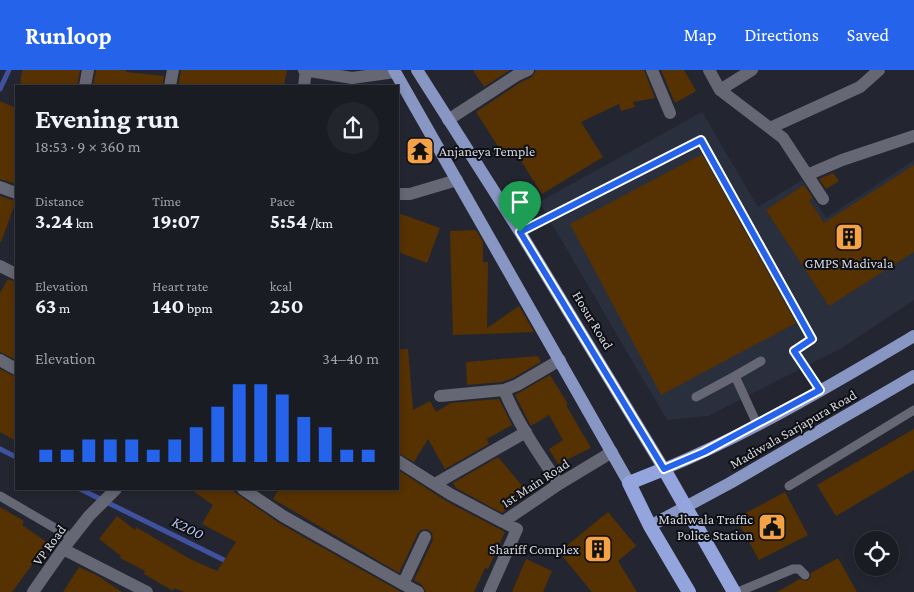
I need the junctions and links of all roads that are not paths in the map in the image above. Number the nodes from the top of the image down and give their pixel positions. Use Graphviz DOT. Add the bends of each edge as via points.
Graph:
graph roads {
  1 [pos="88,70"];
  2 [pos="173,70"];
  3 [pos="305,70"];
  4 [pos="417,70"];
  5 [pos="652,70"];
  6 [pos="709,70"];
  7 [pos="752,70"];
  8 [pos="878,70"];
  9 [pos="394,71"];
  10 [pos="520,72"];
  11 [pos="85,85"];
  12 [pos="170,85"];
  13 [pos="304,85"];
  14 [pos="720,90"];
  15 [pos="670,113"];
  16 [pos="448,120"];
  17 [pos="770,128"];
  18 [pos="914,136"];
  19 [pos="807,175"];
  20 [pos="458,180"];
  21 [pos="0,187"];
  22 [pos="15,193"];
  23 [pos="399,194"];
  24 [pos="823,199"];
  25 [pos="520,232"];
  26 [pos="0,266"];
  27 [pos="15,274"];
  28 [pos="914,336"];
  29 [pos="0,360"];
  30 [pos="560,360"];
  31 [pos="761,361"];
  32 [pos="15,368"];
  33 [pos="735,376"];
  34 [pos="914,376"];
  35 [pos="504,390"];
  36 [pos="820,390"];
  37 [pos="440,396"];
  38 [pos="696,397"];
  39 [pos="914,410"];
  40 [pos="757,424"];
  41 [pos="526,432"];
  42 [pos="612,452"];
  43 [pos="399,462"];
  44 [pos="664,469"];
  45 [pos="629,483"];
  46 [pos="435,484"];
  47 [pos="559,484"];
  48 [pos="789,486"];
  49 [pos="115,490"];
  50 [pos="244,490"];
  51 [pos="0,496"];
  52 [pos="687,506"];
  53 [pos="503,522"];
  54 [pos="650,526"];
  55 [pos="425,537"];
  56 [pos="72,538"];
  57 [pos="64,549"];
  58 [pos="805,575"];
  59 [pos="403,584"];
  60 [pos="33,592"];
  61 [pos="147,592"];
  62 [pos="418,592"];
  63 [pos="488,592"];
  64 [pos="689,592"];
  65 [pos="734,592"];
  66 [pos="738,592"];
  1 -- 11 [label="street"];
  2 -- 12 [label="street"];
  3 -- 9 [label="street" via="352,78"];
  3 -- 13 [label="street"];
  4 -- 16 [label="main road, Hosur Road"];
  5 -- 15 [label="street"];
  6 -- 14 [label="street"];
  7 -- 14 [label="street"];
  8 -- 17 [label="street" via="860,86"];
  9 -- 20 [label="main road"];
  10 -- 16 [label="street"];
  14 -- 17 [label="street"];
  16 -- 25 [label="main road, Hosur Road"];
  17 -- 19 [label="street" via="783,138"];
  18 -- 19 [label="street"];
  19 -- 24 [label="street"];
  20 -- 23 [label="street" via="410,194"];
  20 -- 30 [label="main road"];
  21 -- 22 [label="street"];
  25 -- 36 [label="lane" via="701,140 812,339 794,351"];
  25 -- 44 [label="main road, Hosur Road"];
  26 -- 27 [label="street"];
  28 -- 36 [label="main road, Madiwala Sarjapura Road"];
  29 -- 32 [label="street"];
  30 -- 35 [label="street"];
  30 -- 42 [label="main road"];
  31 -- 33 [label="lane"];
  33 -- 38 [label="lane"];
  33 -- 40 [label="lane"];
  34 -- 52 [label="main road, Madiwala Sarjapura Road"];
  35 -- 37 [label="street"];
  35 -- 41 [label="street"];
  36 -- 40 [label="main road, Madiwala Sarjapura Road"];
  39 -- 48 [label="lane"];
  40 -- 44 [label="main road, Madiwala Sarjapura Road"];
  41 -- 46 [label="street"];
  41 -- 47 [label="street"];
  42 -- 45 [label="main road"];
  42 -- 47 [label="street, 1st Main Road"];
  43 -- 46 [label="street, 1st Main Road"];
  44 -- 45 [label="highway"];
  44 -- 52 [label="highway, Hosur Road"];
  45 -- 54 [label="highway"];
  46 -- 53 [label="street, 1st Main Road"];
  47 -- 53 [label="street, 1st Main Road"];
  49 -- 56 [label="street, VP Road"];
  50 -- 59 [label="street" via="283,516"];
  51 -- 56 [label="lane"];
  52 -- 54 [label="main road, Madiwala Sarjapura Road"];
  52 -- 65 [label="highway, Hosur Road"];
  53 -- 63 [label="street" via="517,529"];
  54 -- 64 [label="highway"];
  55 -- 59 [label="street"];
  56 -- 57 [label="street, VP Road"];
  57 -- 60 [label="street, VP Road"];
  57 -- 61 [label="street"];
  58 -- 66 [label="lane" via="799,569 793,569"];
  59 -- 62 [label="street"];
}
